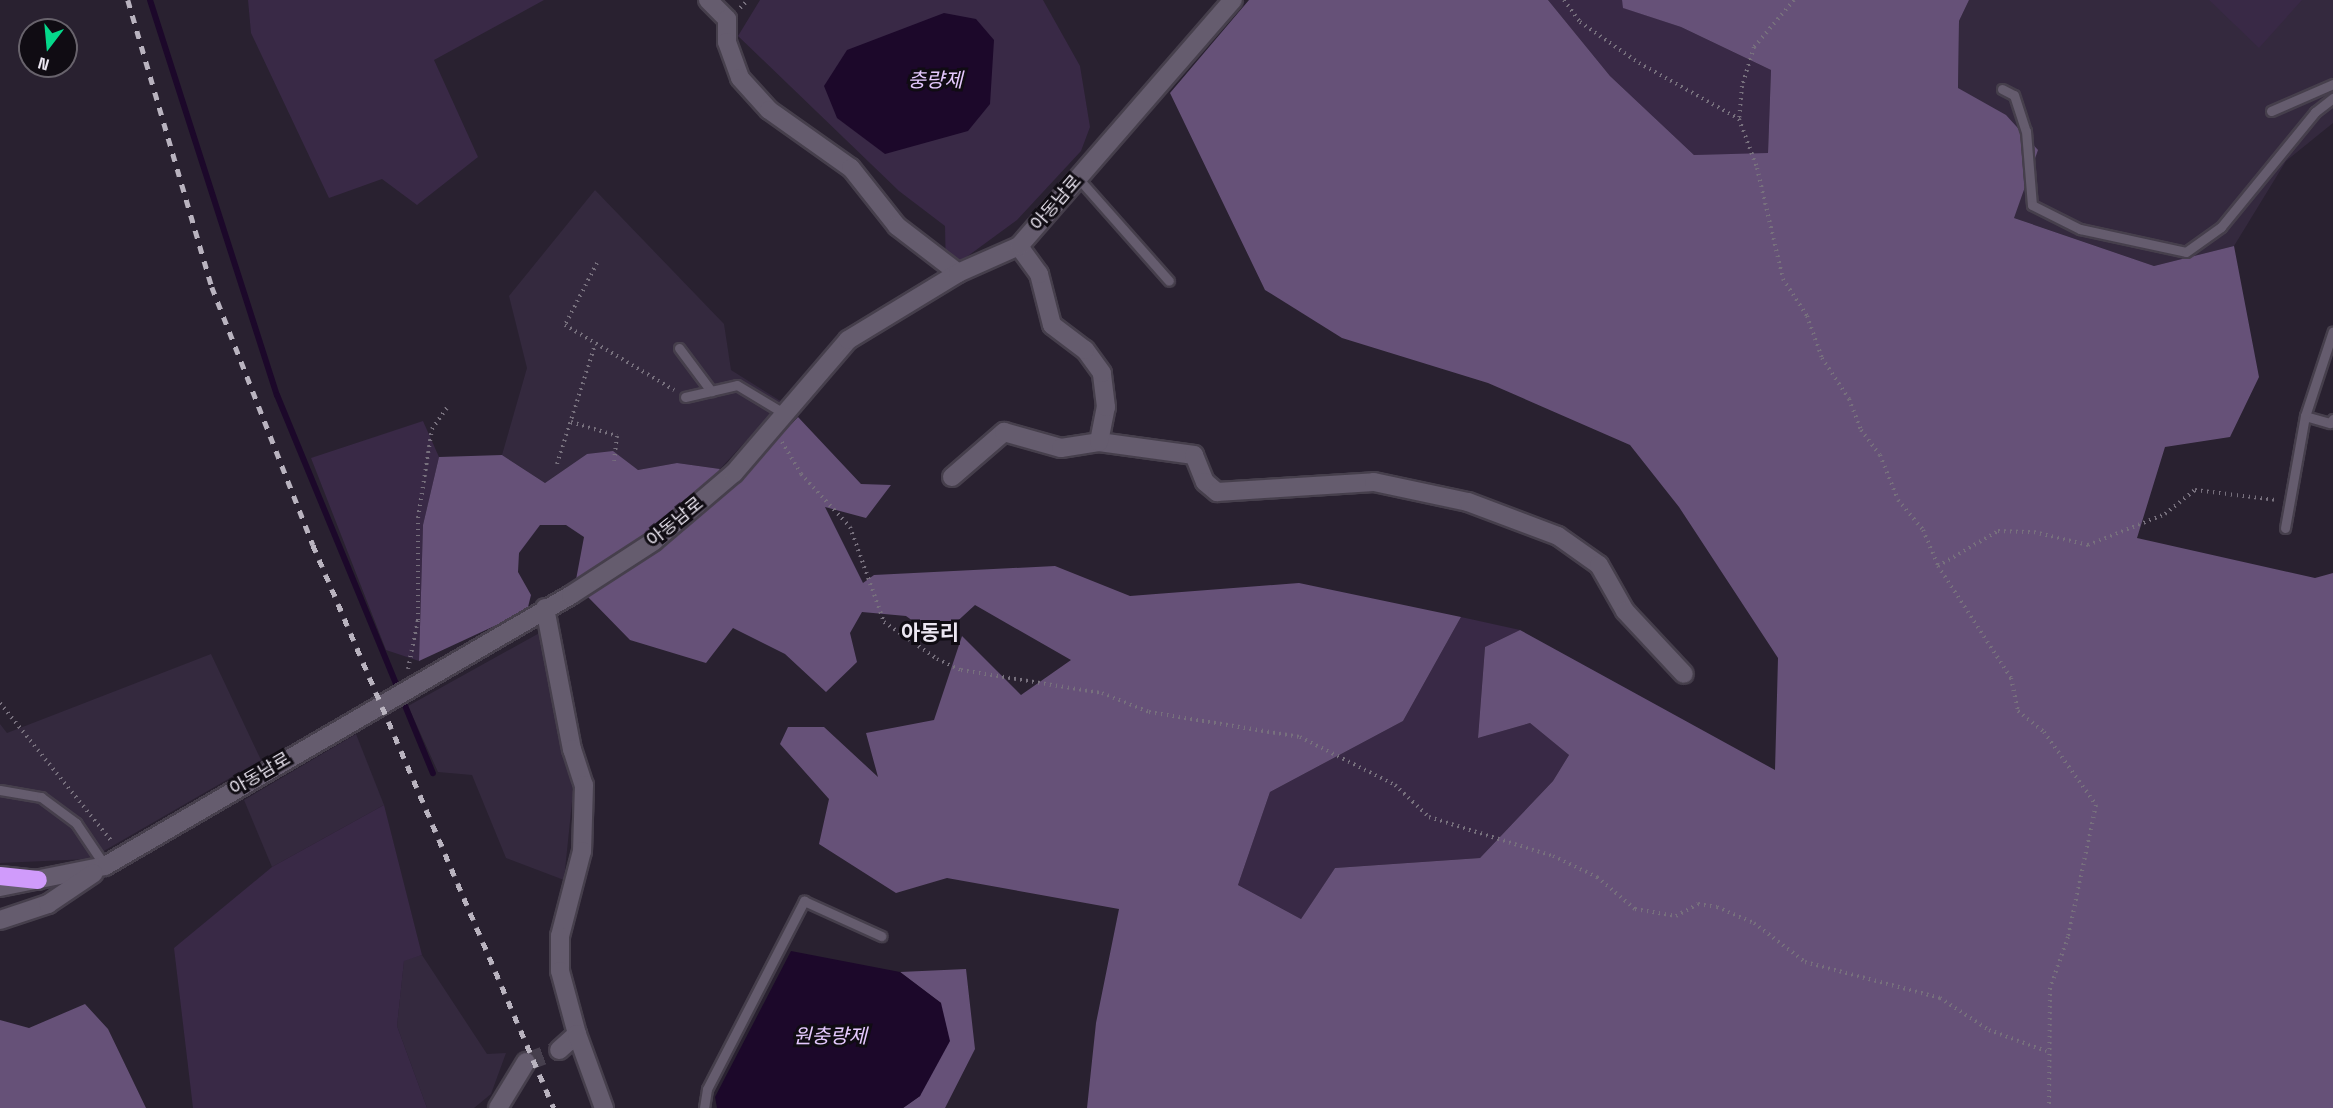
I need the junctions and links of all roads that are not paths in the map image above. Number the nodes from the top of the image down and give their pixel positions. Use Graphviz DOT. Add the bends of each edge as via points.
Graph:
graph roads {
  1 [pos="708,0"];
  2 [pos="1233,0"];
  3 [pos="2333,84"];
  4 [pos="2002,89"];
  5 [pos="2333,98"];
  6 [pos="2271,111"];
  7 [pos="1078,178"];
  8 [pos="1019,246"];
  9 [pos="958,273"];
  10 [pos="1169,281"];
  11 [pos="2333,331"];
  12 [pos="679,348"];
  13 [pos="711,391"];
  14 [pos="685,397"];
  15 [pos="2305,416"];
  16 [pos="781,418"];
  17 [pos="2333,419"];
  18 [pos="1099,442"];
  19 [pos="952,477"];
  20 [pos="2285,528"];
  21 [pos="545,608"];
  22 [pos="1684,674"];
  23 [pos="0,790"];
  24 [pos="105,866"];
  25 [pos="0,876"];
  26 [pos="38,880"];
  27 [pos="0,887"];
  28 [pos="0,920"];
  29 [pos="881,936"];
  30 [pos="577,1034"];
  31 [pos="559,1050"];
  32 [pos="526,1062"];
  33 [pos="498,1108"];
  34 [pos="604,1108"];
  35 [pos="704,1108"];
  1 -- 9 [label="street" via="727,19 726,42 740,78 754,94 851,168 897,226"];
  2 -- 7 [label="street, 아동남로"];
  3 -- 6 [label="lane"];
  4 -- 5 [label="lane" via="2014,95 2026,131 2032,205 2080,229 2186,252 2221,227 2315,112"];
  7 -- 8 [label="street, 아동남로"];
  7 -- 10 [label="lane"];
  8 -- 9 [label="street, 아동남로"];
  8 -- 18 [label="street" via="1039,274 1052,325 1085,350 1102,373 1106,407"];
  9 -- 16 [label="street, 아동남로" via="848,339"];
  11 -- 15 [label="lane"];
  12 -- 13 [label="lane"];
  13 -- 14 [label="lane"];
  13 -- 16 [label="lane" via="737,385"];
  15 -- 17 [label="lane" via="2330,423"];
  15 -- 20 [label="lane" via="2293,502"];
  16 -- 21 [label="street, 아동남로" via="734,473 654,541"];
  18 -- 19 [label="street" via="1061,448 1004,432"];
  18 -- 22 [label="street" via="1194,455 1205,482 1217,492 1374,482 1468,502 1558,536 1599,565 1626,611"];
  21 -- 24 [label="street, 아동남로"];
  21 -- 30 [label="street" via="572,749 584,785 582,851 560,936 560,971"];
  23 -- 24 [label="lane" via="41,797 76,824"];
  24 -- 26 [label="street, 아동남로"];
  24 -- 28 [label="street" via="48,904"];
  25 -- 26 [label="highway"];
  26 -- 27 [label="street, 아동남로"];
  29 -- 35 [label="lane" via="804,901 707,1089"];
  30 -- 31 [label="street"];
  30 -- 34 [label="street"];
  32 -- 33 [label="street"];
}
